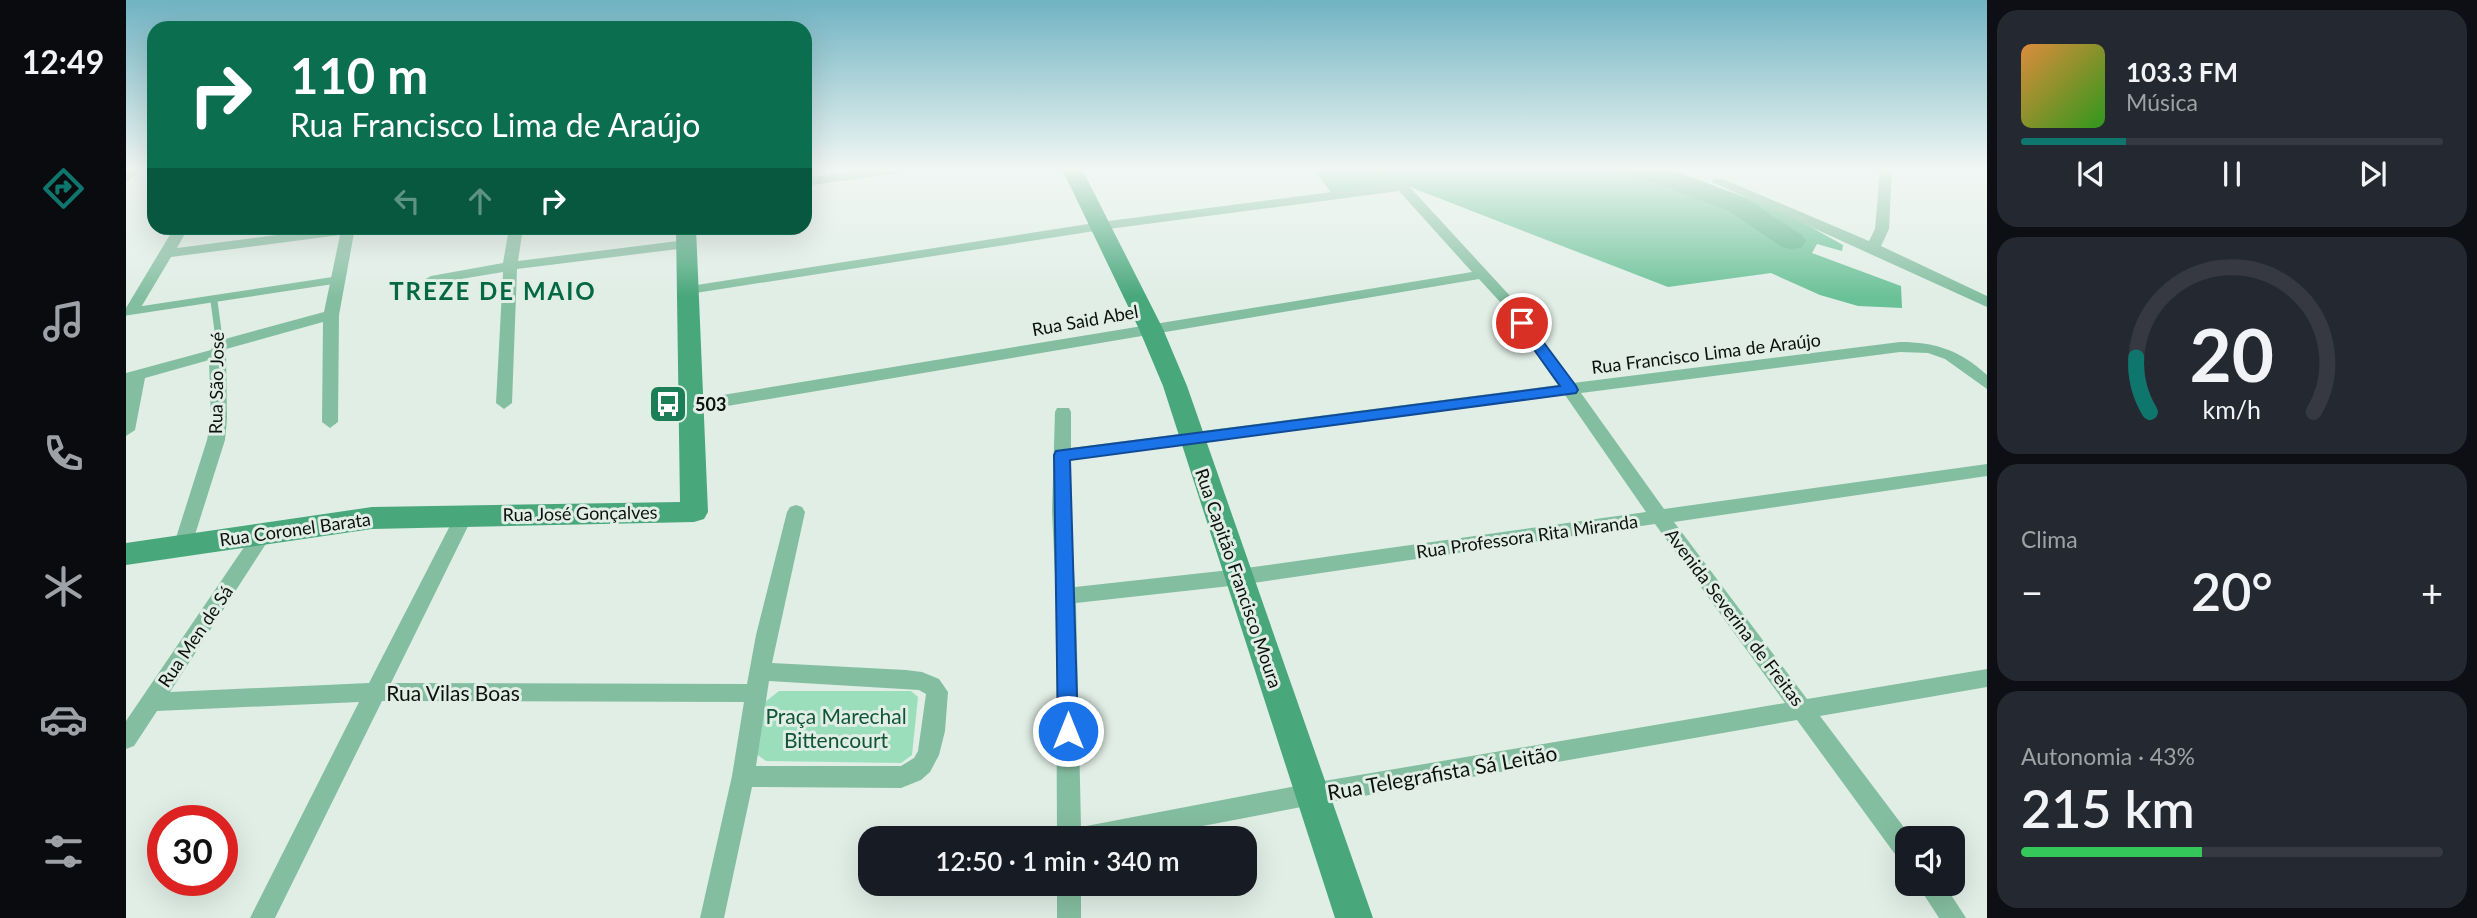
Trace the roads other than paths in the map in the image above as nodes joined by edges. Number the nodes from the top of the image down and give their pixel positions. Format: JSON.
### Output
{"nodes":[{"id":1,"x":1094,"y":212,"type":"edge"},
{"id":2,"x":1210,"y":212,"type":"edge"},
{"id":3,"x":1425,"y":212,"type":"edge"},
{"id":4,"x":1788,"y":212,"type":"edge"},
{"id":5,"x":1883,"y":212,"type":"edge"},
{"id":6,"x":1101,"y":226,"type":"junction"},
{"id":7,"x":177,"y":235,"type":"edge"},
{"id":8,"x":299,"y":235,"type":"edge"},
{"id":9,"x":349,"y":235,"type":"edge"},
{"id":10,"x":515,"y":235,"type":"edge"},
{"id":11,"x":686,"y":236,"type":"edge"},
{"id":12,"x":1873,"y":248,"type":"junction"},
{"id":13,"x":167,"y":253,"type":"junction"},
{"id":14,"x":510,"y":265,"type":"junction"},
{"id":15,"x":1484,"y":274,"type":"junction"},
{"id":16,"x":336,"y":280,"type":"junction"},
{"id":17,"x":431,"y":280,"type":"dead end"},
{"id":18,"x":689,"y":290,"type":"junction"},
{"id":19,"x":214,"y":301,"type":"junction"},
{"id":20,"x":1987,"y":302,"type":"edge"},
{"id":21,"x":128,"y":315,"type":"edge"},
{"id":22,"x":331,"y":315,"type":"junction"},
{"id":23,"x":1150,"y":328,"type":"junction"},
{"id":24,"x":219,"y":350,"type":"junction"},
{"id":25,"x":131,"y":377,"type":"edge"},
{"id":26,"x":1987,"y":384,"type":"edge"},
{"id":27,"x":1571,"y":390,"type":"junction"},
{"id":28,"x":504,"y":403,"type":"dead end"},
{"id":29,"x":692,"y":405,"type":"junction"},
{"id":30,"x":1063,"y":412,"type":"dead end"},
{"id":31,"x":330,"y":422,"type":"dead end"},
{"id":32,"x":126,"y":430,"type":"edge"},
{"id":33,"x":1192,"y":438,"type":"junction"},
{"id":34,"x":1062,"y":455,"type":"junction"},
{"id":35,"x":1987,"y":470,"type":"edge"},
{"id":36,"x":796,"y":512,"type":"dead end"},
{"id":37,"x":465,"y":514,"type":"junction"},
{"id":38,"x":1661,"y":517,"type":"junction"},
{"id":39,"x":264,"y":533,"type":"junction"},
{"id":40,"x":183,"y":544,"type":"junction"},
{"id":41,"x":126,"y":554,"type":"edge"},
{"id":42,"x":1239,"y":577,"type":"junction"},
{"id":43,"x":1066,"y":596,"type":"junction"},
{"id":44,"x":1987,"y":678,"type":"edge"},
{"id":45,"x":758,"y":682,"type":"junction"},
{"id":46,"x":374,"y":692,"type":"junction"},
{"id":47,"x":151,"y":702,"type":"junction"},
{"id":48,"x":1803,"y":708,"type":"junction"},
{"id":49,"x":126,"y":739,"type":"edge"},
{"id":50,"x":743,"y":776,"type":"junction"},
{"id":51,"x":1312,"y":794,"type":"junction"},
{"id":52,"x":1069,"y":826,"type":"edge"},
{"id":53,"x":1145,"y":826,"type":"edge"},
{"id":54,"x":1895,"y":835,"type":"edge"},
{"id":55,"x":1069,"y":896,"type":"edge"},
{"id":56,"x":1938,"y":896,"type":"edge"},
{"id":57,"x":262,"y":918,"type":"edge"},
{"id":58,"x":712,"y":918,"type":"edge"},
{"id":59,"x":1069,"y":918,"type":"edge"},
{"id":60,"x":1354,"y":918,"type":"edge"},
{"id":61,"x":1954,"y":918,"type":"edge"}],
"edges":[{"from":1,"to":6,"type":"main road","name":"Rua Capitão Francisco Moura"},
{"from":2,"to":6,"type":"street","name":"Avenida Severina de Freitas"},
{"from":3,"to":15,"type":"street","name":"Avenida Severina de Freitas"},
{"from":4,"to":12,"type":"street"},
{"from":5,"to":12,"type":"street"},
{"from":6,"to":18,"type":"street"},
{"from":6,"to":23,"type":"main road","name":"Rua Capitão Francisco Moura"},
{"from":7,"to":13,"type":"street"},
{"from":8,"to":13,"type":"street"},
{"from":9,"to":16,"type":"street"},
{"from":10,"to":14,"type":"street"},
{"from":11,"to":14,"type":"street"},
{"from":11,"to":18,"type":"main road"},
{"from":12,"to":20,"type":"street"},
{"from":13,"to":21,"type":"street"},
{"from":14,"to":17,"type":"street"},
{"from":14,"to":28,"type":"street"},
{"from":15,"to":23,"type":"street","name":"Rua Said Abel"},
{"from":15,"to":27,"type":"street","name":"Avenida Severina de Freitas"},
{"from":16,"to":19,"type":"lane"},
{"from":16,"to":22,"type":"street"},
{"from":18,"to":29,"type":"main road"},
{"from":19,"to":21,"type":"lane"},
{"from":19,"to":24,"type":"lane","name":"Rua São José"},
{"from":22,"to":24,"type":"street"},
{"from":22,"to":31,"type":"street"},
{"from":23,"to":29,"type":"street","name":"Rua Said Abel"},
{"from":23,"to":33,"type":"main road","name":"Rua Capitão Francisco Moura"},
{"from":24,"to":25,"type":"street"},
{"from":24,"to":40,"type":"street","name":"Rua São José"},
{"from":25,"to":32,"type":"street"},
{"from":26,"to":27,"type":"street","name":"Rua Francisco Lima de Araújo"},
{"from":27,"to":33,"type":"street","name":"Rua Francisco Lima de Araújo"},
{"from":27,"to":38,"type":"street","name":"Avenida Severina de Freitas"},
{"from":29,"to":37,"type":"main road","name":"Rua José Gonçalves"},
{"from":30,"to":34,"type":"street"},
{"from":33,"to":34,"type":"street","name":"Rua Francisco Lima de Araújo"},
{"from":33,"to":42,"type":"main road","name":"Rua Capitão Francisco Moura"},
{"from":34,"to":43,"type":"street"},
{"from":35,"to":38,"type":"street","name":"Rua Professora Rita Miranda"},
{"from":36,"to":45,"type":"street"},
{"from":37,"to":39,"type":"main road","name":"Rua Coronel Barata"},
{"from":37,"to":46,"type":"street"},
{"from":38,"to":42,"type":"street","name":"Rua Professora Rita Miranda"},
{"from":38,"to":48,"type":"street","name":"Avenida Severina de Freitas"},
{"from":39,"to":40,"type":"main road","name":"Rua Coronel Barata"},
{"from":39,"to":47,"type":"street","name":"Rua Men de Sá"},
{"from":40,"to":41,"type":"main road","name":"Rua Coronel Barata"},
{"from":42,"to":43,"type":"street","name":"Rua Professora Rita Miranda"},
{"from":42,"to":51,"type":"main road","name":"Rua Capitão Francisco Moura"},
{"from":43,"to":52,"type":"street"},
{"from":44,"to":48,"type":"street","name":"Rua Telegrafista Sá Leitão"},
{"from":45,"to":46,"type":"street","name":"Rua Vilas Boas"},
{"from":45,"to":50,"type":"street"},
{"from":45,"to":50,"type":"street"},
{"from":46,"to":47,"type":"street","name":"Rua Vilas Boas"},
{"from":46,"to":57,"type":"street"},
{"from":47,"to":49,"type":"street","name":"Rua Men de Sá"},
{"from":48,"to":51,"type":"street","name":"Rua Telegrafista Sá Leitão"},
{"from":48,"to":54,"type":"street","name":"Avenida Severina de Freitas"},
{"from":50,"to":58,"type":"street"},
{"from":51,"to":53,"type":"street","name":"Rua Telegrafista Sá Leitão"},
{"from":51,"to":60,"type":"main road","name":"Rua Capitão Francisco Moura"},
{"from":55,"to":59,"type":"street"},
{"from":56,"to":61,"type":"street"}]}
